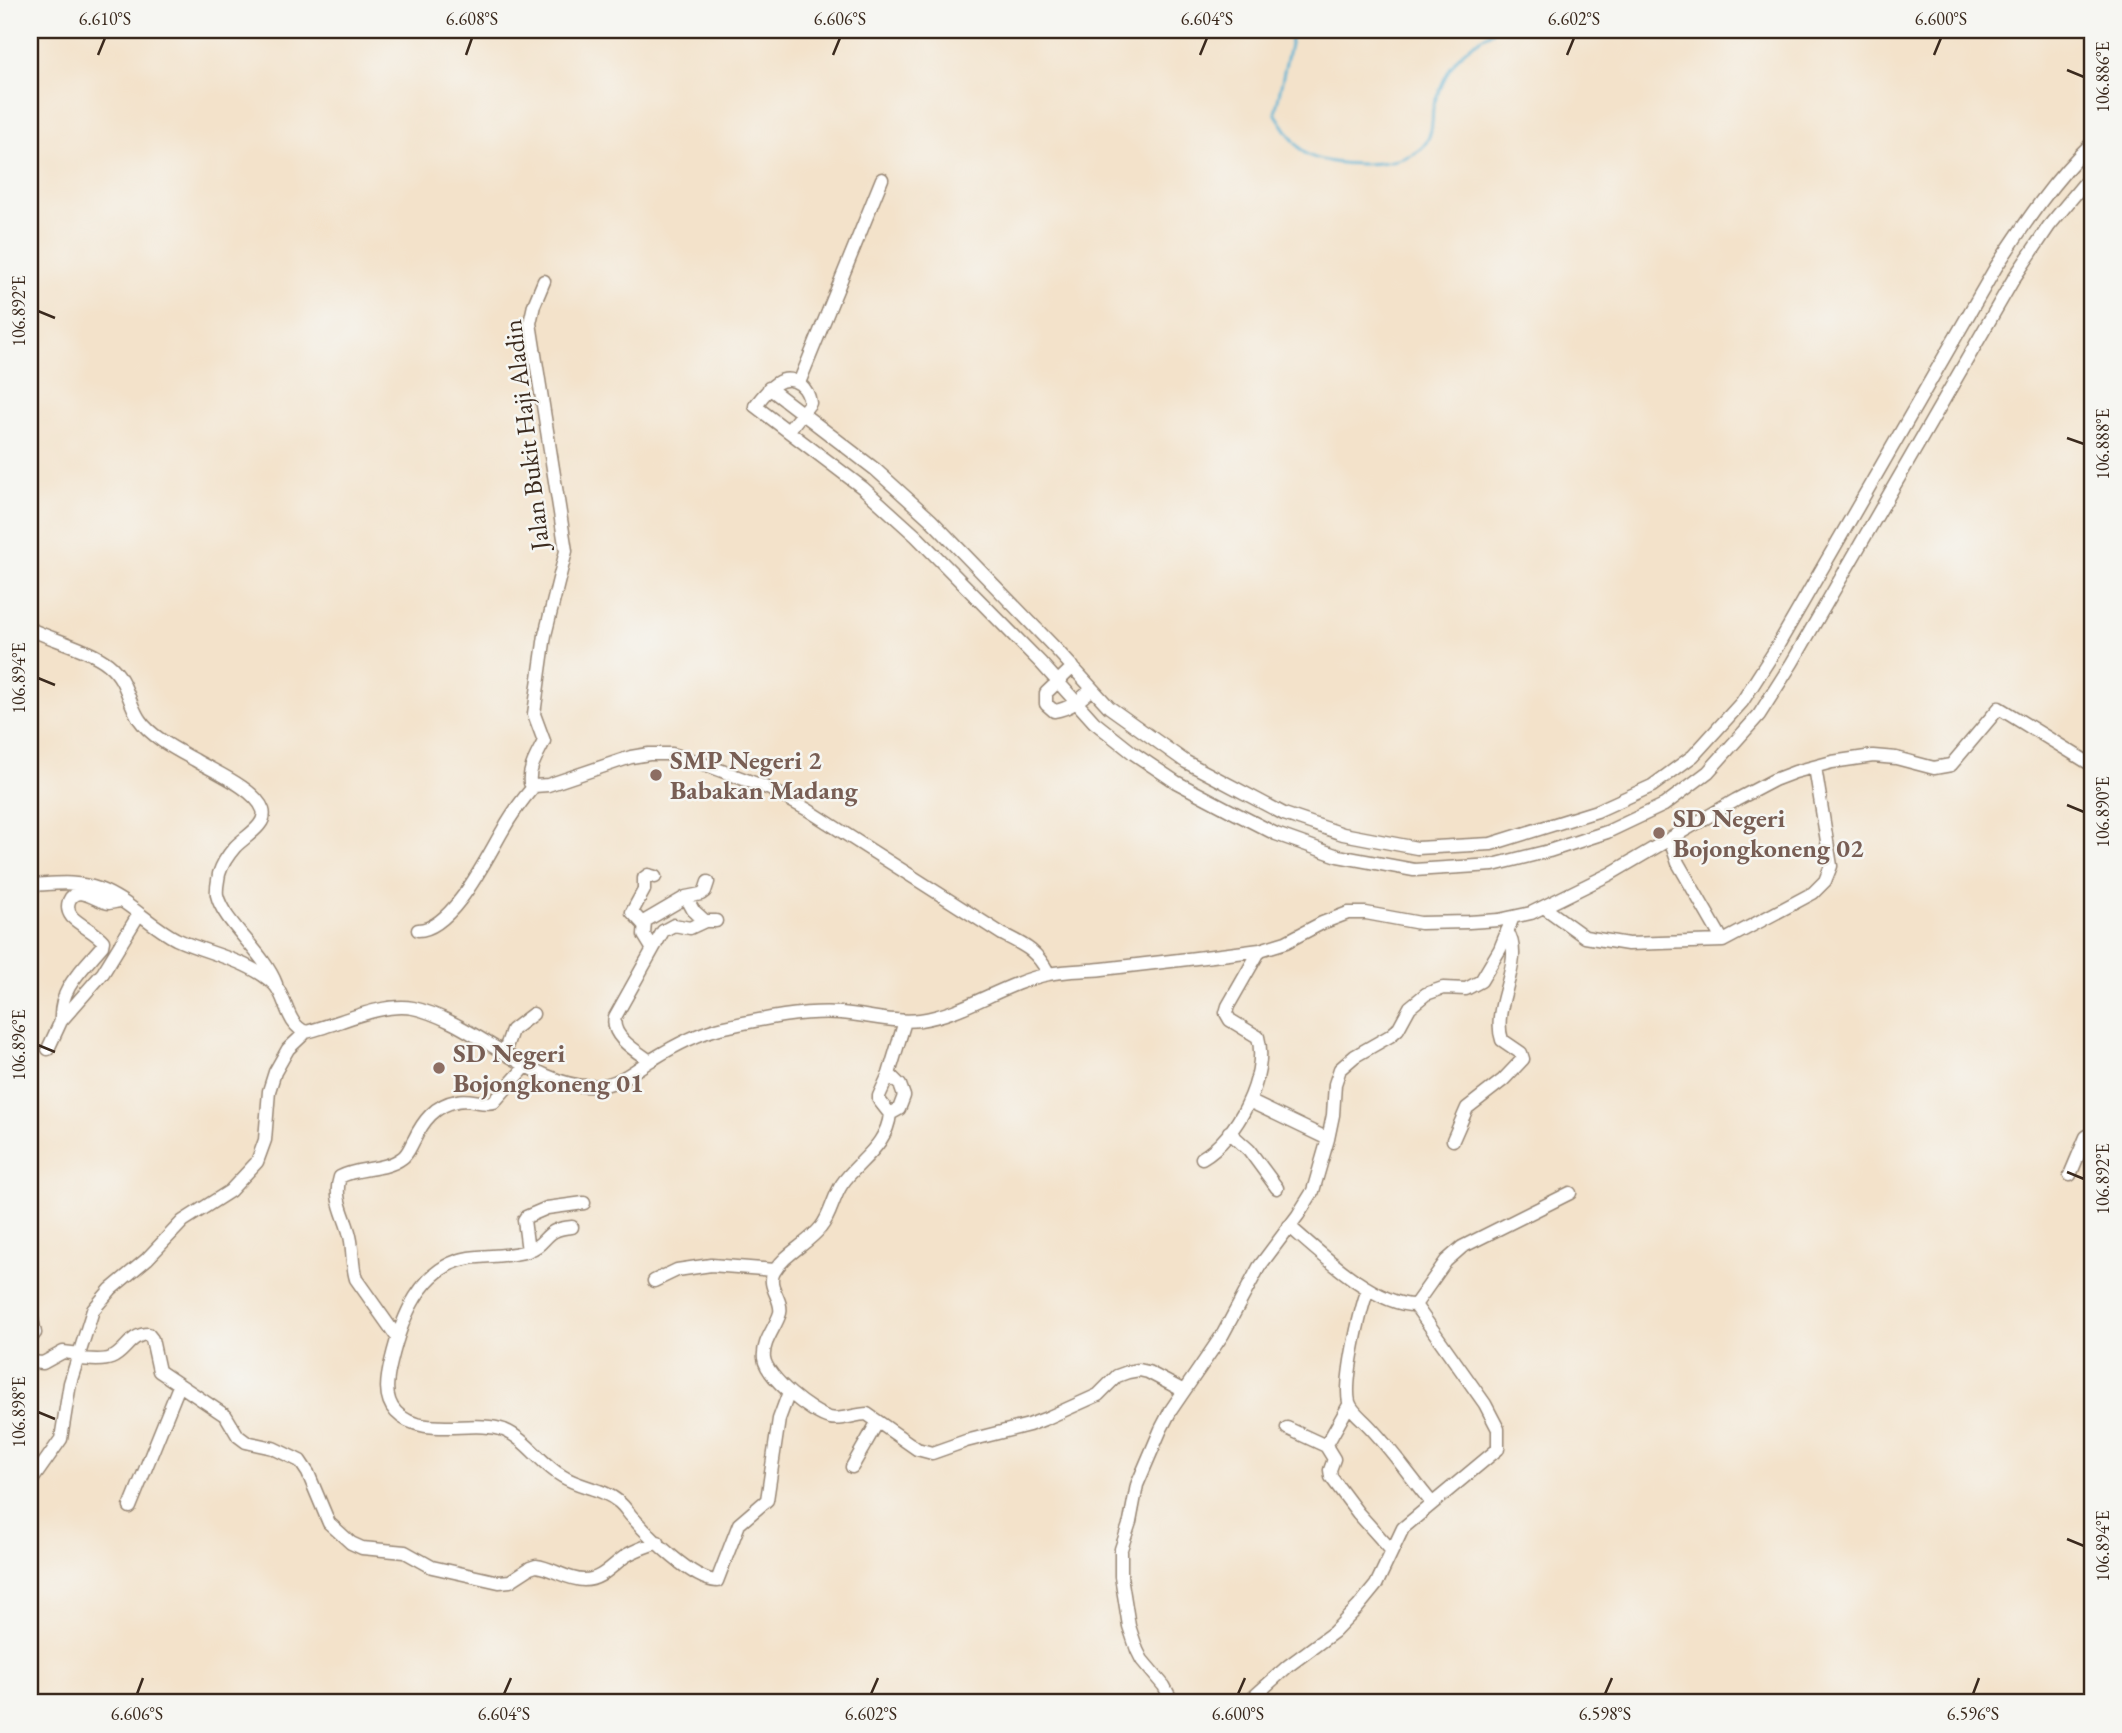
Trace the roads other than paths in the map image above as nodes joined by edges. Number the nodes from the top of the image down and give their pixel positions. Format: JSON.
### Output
{"nodes":[{"id":1,"x":2092,"y":143,"type":"edge"},
{"id":2,"x":2092,"y":174,"type":"edge"},
{"id":3,"x":882,"y":179,"type":"dead end"},
{"id":4,"x":544,"y":281,"type":"dead end"},
{"id":5,"x":1972,"y":308,"type":"junction"},
{"id":6,"x":1992,"y":318,"type":"junction"},
{"id":7,"x":1954,"y":340,"type":"junction"},
{"id":8,"x":1974,"y":349,"type":"junction"},
{"id":9,"x":799,"y":383,"type":"junction"},
{"id":10,"x":769,"y":388,"type":"junction"},
{"id":11,"x":804,"y":414,"type":"junction"},
{"id":12,"x":789,"y":430,"type":"junction"},
{"id":13,"x":30,"y":629,"type":"edge"},
{"id":14,"x":1073,"y":667,"type":"junction"},
{"id":15,"x":1057,"y":680,"type":"junction"},
{"id":16,"x":1092,"y":689,"type":"junction"},
{"id":17,"x":1077,"y":702,"type":"junction"},
{"id":18,"x":2092,"y":765,"type":"edge"},
{"id":19,"x":1815,"y":767,"type":"junction"},
{"id":20,"x":534,"y":786,"type":"junction"},
{"id":21,"x":1670,"y":840,"type":"junction"},
{"id":22,"x":655,"y":877,"type":"dead end"},
{"id":23,"x":708,"y":882,"type":"dead end"},
{"id":24,"x":30,"y":885,"type":"edge"},
{"id":25,"x":686,"y":898,"type":"junction"},
{"id":26,"x":121,"y":901,"type":"junction"},
{"id":27,"x":1545,"y":908,"type":"junction"},
{"id":28,"x":139,"y":914,"type":"junction"},
{"id":29,"x":1513,"y":918,"type":"junction"},
{"id":30,"x":643,"y":924,"type":"junction"},
{"id":31,"x":418,"y":930,"type":"dead end"},
{"id":32,"x":1507,"y":931,"type":"junction"},
{"id":33,"x":1723,"y":941,"type":"junction"},
{"id":34,"x":652,"y":948,"type":"junction"},
{"id":35,"x":1260,"y":950,"type":"junction"},
{"id":36,"x":1049,"y":974,"type":"junction"},
{"id":37,"x":276,"y":986,"type":"junction"},
{"id":38,"x":533,"y":1014,"type":"dead end"},
{"id":39,"x":61,"y":1021,"type":"junction"},
{"id":40,"x":905,"y":1021,"type":"junction"},
{"id":41,"x":306,"y":1032,"type":"junction"},
{"id":42,"x":48,"y":1049,"type":"dead end"},
{"id":43,"x":504,"y":1053,"type":"junction"},
{"id":44,"x":650,"y":1060,"type":"junction"},
{"id":45,"x":527,"y":1065,"type":"junction"},
{"id":46,"x":890,"y":1074,"type":"junction"},
{"id":47,"x":1249,"y":1101,"type":"junction"},
{"id":48,"x":890,"y":1114,"type":"junction"},
{"id":49,"x":1229,"y":1132,"type":"junction"},
{"id":50,"x":2092,"y":1133,"type":"edge"},
{"id":51,"x":1328,"y":1139,"type":"junction"},
{"id":52,"x":1453,"y":1140,"type":"dead end"},
{"id":53,"x":1202,"y":1158,"type":"dead end"},
{"id":54,"x":2070,"y":1175,"type":"dead end"},
{"id":55,"x":1277,"y":1188,"type":"dead end"},
{"id":56,"x":1570,"y":1193,"type":"dead end"},
{"id":57,"x":584,"y":1203,"type":"dead end"},
{"id":58,"x":1289,"y":1226,"type":"junction"},
{"id":59,"x":572,"y":1227,"type":"dead end"},
{"id":60,"x":527,"y":1251,"type":"junction"},
{"id":61,"x":775,"y":1270,"type":"junction"},
{"id":62,"x":654,"y":1281,"type":"dead end"},
{"id":63,"x":1368,"y":1289,"type":"junction"},
{"id":64,"x":1415,"y":1305,"type":"junction"},
{"id":65,"x":30,"y":1310,"type":"edge"},
{"id":66,"x":397,"y":1337,"type":"junction"},
{"id":67,"x":30,"y":1339,"type":"edge"},
{"id":68,"x":78,"y":1356,"type":"junction"},
{"id":69,"x":30,"y":1362,"type":"edge"},
{"id":70,"x":179,"y":1386,"type":"junction"},
{"id":71,"x":1184,"y":1391,"type":"junction"},
{"id":72,"x":789,"y":1392,"type":"junction"},
{"id":73,"x":1349,"y":1405,"type":"junction"},
{"id":74,"x":877,"y":1423,"type":"junction"},
{"id":75,"x":1287,"y":1428,"type":"dead end"},
{"id":76,"x":1326,"y":1446,"type":"junction"},
{"id":77,"x":852,"y":1467,"type":"dead end"},
{"id":78,"x":30,"y":1483,"type":"edge"},
{"id":79,"x":1432,"y":1503,"type":"junction"},
{"id":80,"x":130,"y":1507,"type":"dead end"},
{"id":81,"x":658,"y":1542,"type":"junction"},
{"id":82,"x":1392,"y":1551,"type":"junction"},
{"id":83,"x":1173,"y":1703,"type":"edge"},
{"id":84,"x":1247,"y":1703,"type":"edge"}],
"edges":[{"from":1,"to":5,"type":"street"},
{"from":2,"to":6,"type":"street"},
{"from":3,"to":9,"type":"street"},
{"from":4,"to":20,"type":"street","name":"Jalan Bukit Haji Aladin"},
{"from":5,"to":6,"type":"street"},
{"from":5,"to":7,"type":"street"},
{"from":6,"to":8,"type":"street"},
{"from":7,"to":8,"type":"street"},
{"from":7,"to":16,"type":"street"},
{"from":8,"to":17,"type":"street"},
{"from":9,"to":10,"type":"street"},
{"from":9,"to":11,"type":"street"},
{"from":10,"to":11,"type":"street"},
{"from":10,"to":12,"type":"street"},
{"from":11,"to":12,"type":"street"},
{"from":11,"to":14,"type":"street"},
{"from":12,"to":15,"type":"street"},
{"from":13,"to":37,"type":"street"},
{"from":14,"to":15,"type":"street"},
{"from":14,"to":16,"type":"street"},
{"from":15,"to":17,"type":"street"},
{"from":15,"to":17,"type":"street"},
{"from":16,"to":17,"type":"street"},
{"from":18,"to":19,"type":"street"},
{"from":19,"to":21,"type":"street"},
{"from":19,"to":33,"type":"street"},
{"from":20,"to":31,"type":"street"},
{"from":20,"to":36,"type":"street"},
{"from":21,"to":27,"type":"street"},
{"from":21,"to":33,"type":"street"},
{"from":22,"to":30,"type":"street"},
{"from":23,"to":25,"type":"street"},
{"from":24,"to":26,"type":"street"},
{"from":25,"to":30,"type":"street"},
{"from":25,"to":34,"type":"street"},
{"from":26,"to":28,"type":"street"},
{"from":26,"to":39,"type":"street"},
{"from":27,"to":29,"type":"street"},
{"from":27,"to":33,"type":"street"},
{"from":28,"to":37,"type":"street"},
{"from":28,"to":39,"type":"street"},
{"from":29,"to":32,"type":"street"},
{"from":29,"to":35,"type":"street"},
{"from":30,"to":34,"type":"street"},
{"from":32,"to":51,"type":"street"},
{"from":32,"to":52,"type":"street"},
{"from":34,"to":44,"type":"street"},
{"from":35,"to":36,"type":"street"},
{"from":35,"to":47,"type":"street"},
{"from":36,"to":40,"type":"street"},
{"from":37,"to":41,"type":"street"},
{"from":38,"to":43,"type":"street"},
{"from":39,"to":42,"type":"street"},
{"from":40,"to":44,"type":"street"},
{"from":40,"to":46,"type":"street"},
{"from":41,"to":43,"type":"street"},
{"from":41,"to":68,"type":"street"},
{"from":43,"to":45,"type":"street"},
{"from":44,"to":45,"type":"street"},
{"from":45,"to":66,"type":"street"},
{"from":46,"to":48,"type":"street"},
{"from":46,"to":48,"type":"street"},
{"from":47,"to":49,"type":"street"},
{"from":47,"to":51,"type":"street"},
{"from":48,"to":61,"type":"street"},
{"from":49,"to":53,"type":"street"},
{"from":49,"to":55,"type":"street"},
{"from":50,"to":54,"type":"street"},
{"from":51,"to":58,"type":"street"},
{"from":56,"to":64,"type":"street"},
{"from":57,"to":60,"type":"street"},
{"from":58,"to":63,"type":"street"},
{"from":58,"to":71,"type":"street"},
{"from":59,"to":60,"type":"street"},
{"from":60,"to":66,"type":"street"},
{"from":61,"to":62,"type":"street"},
{"from":61,"to":72,"type":"street"},
{"from":63,"to":64,"type":"street"},
{"from":63,"to":73,"type":"street"},
{"from":64,"to":79,"type":"street"},
{"from":65,"to":67,"type":"street"},
{"from":66,"to":81,"type":"street"},
{"from":68,"to":69,"type":"street"},
{"from":68,"to":70,"type":"street"},
{"from":68,"to":78,"type":"street"},
{"from":70,"to":80,"type":"street"},
{"from":70,"to":81,"type":"street"},
{"from":71,"to":74,"type":"street"},
{"from":71,"to":83,"type":"street"},
{"from":72,"to":74,"type":"street"},
{"from":72,"to":81,"type":"street"},
{"from":73,"to":76,"type":"street"},
{"from":73,"to":79,"type":"street"},
{"from":74,"to":77,"type":"street"},
{"from":75,"to":76,"type":"street"},
{"from":76,"to":82,"type":"street"},
{"from":79,"to":82,"type":"street"},
{"from":82,"to":84,"type":"street"}]}
